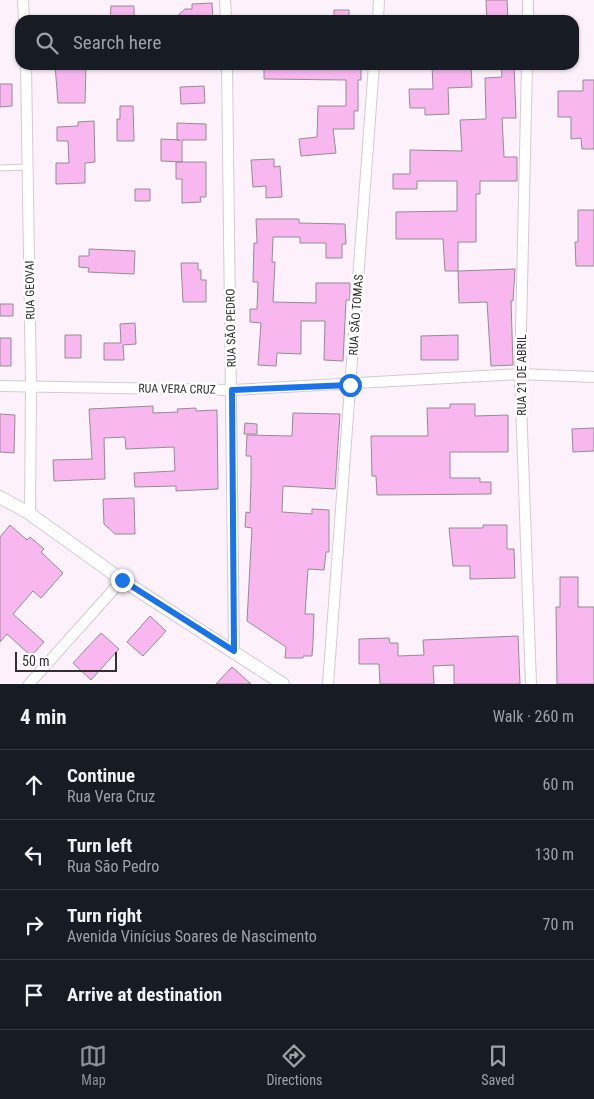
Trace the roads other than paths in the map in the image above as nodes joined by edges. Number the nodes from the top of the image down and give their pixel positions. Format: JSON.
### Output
{"nodes":[{"id":1,"x":22,"y":0,"type":"edge"},
{"id":2,"x":226,"y":0,"type":"edge"},
{"id":3,"x":379,"y":0,"type":"edge"},
{"id":4,"x":528,"y":0,"type":"edge"},
{"id":5,"x":24,"y":15,"type":"edge"},
{"id":6,"x":226,"y":15,"type":"edge"},
{"id":7,"x":378,"y":15,"type":"edge"},
{"id":8,"x":528,"y":15,"type":"edge"},
{"id":9,"x":26,"y":70,"type":"edge"},
{"id":10,"x":226,"y":70,"type":"edge"},
{"id":11,"x":374,"y":70,"type":"edge"},
{"id":12,"x":527,"y":70,"type":"edge"},
{"id":13,"x":28,"y":167,"type":"junction"},
{"id":14,"x":0,"y":168,"type":"edge"},
{"id":15,"x":520,"y":374,"type":"junction"},
{"id":16,"x":594,"y":377,"type":"edge"},
{"id":17,"x":350,"y":385,"type":"junction"},
{"id":18,"x":0,"y":386,"type":"edge"},
{"id":19,"x":31,"y":387,"type":"junction"},
{"id":20,"x":232,"y":390,"type":"junction"},
{"id":21,"x":0,"y":497,"type":"edge"},
{"id":22,"x":30,"y":514,"type":"junction"},
{"id":23,"x":122,"y":580,"type":"junction"},
{"id":24,"x":234,"y":651,"type":"junction"},
{"id":25,"x":29,"y":684,"type":"edge"},
{"id":26,"x":282,"y":684,"type":"edge"},
{"id":27,"x":328,"y":684,"type":"edge"},
{"id":28,"x":531,"y":684,"type":"edge"}],
"edges":[{"from":1,"to":5,"type":"street"},
{"from":2,"to":6,"type":"street"},
{"from":3,"to":7,"type":"street"},
{"from":4,"to":8,"type":"street"},
{"from":9,"to":13,"type":"street","name":"RUA GEOVAI"},
{"from":10,"to":20,"type":"street","name":"RUA SÃO PEDRO"},
{"from":11,"to":17,"type":"street","name":"RUA SÃO TOMAS"},
{"from":12,"to":15,"type":"street","name":"RUA 21 DE ABRIL"},
{"from":13,"to":14,"type":"lane"},
{"from":13,"to":19,"type":"street","name":"RUA GEOVAI"},
{"from":15,"to":16,"type":"street","name":"RUA VERA CRUZ"},
{"from":15,"to":17,"type":"street","name":"RUA VERA CRUZ"},
{"from":15,"to":28,"type":"street","name":"RUA 21 DE ABRIL"},
{"from":17,"to":20,"type":"street","name":"RUA VERA CRUZ"},
{"from":17,"to":27,"type":"street","name":"RUA SÃO TOMAS"},
{"from":18,"to":19,"type":"street","name":"RUA VERA CRUZ"},
{"from":19,"to":20,"type":"street","name":"RUA VERA CRUZ"},
{"from":19,"to":22,"type":"street","name":"RUA GEOVAI"},
{"from":20,"to":24,"type":"street","name":"RUA SÃO PEDRO"},
{"from":21,"to":22,"type":"street"},
{"from":22,"to":23,"type":"street"},
{"from":23,"to":24,"type":"street"},
{"from":23,"to":25,"type":"street"},
{"from":24,"to":26,"type":"street"}]}
